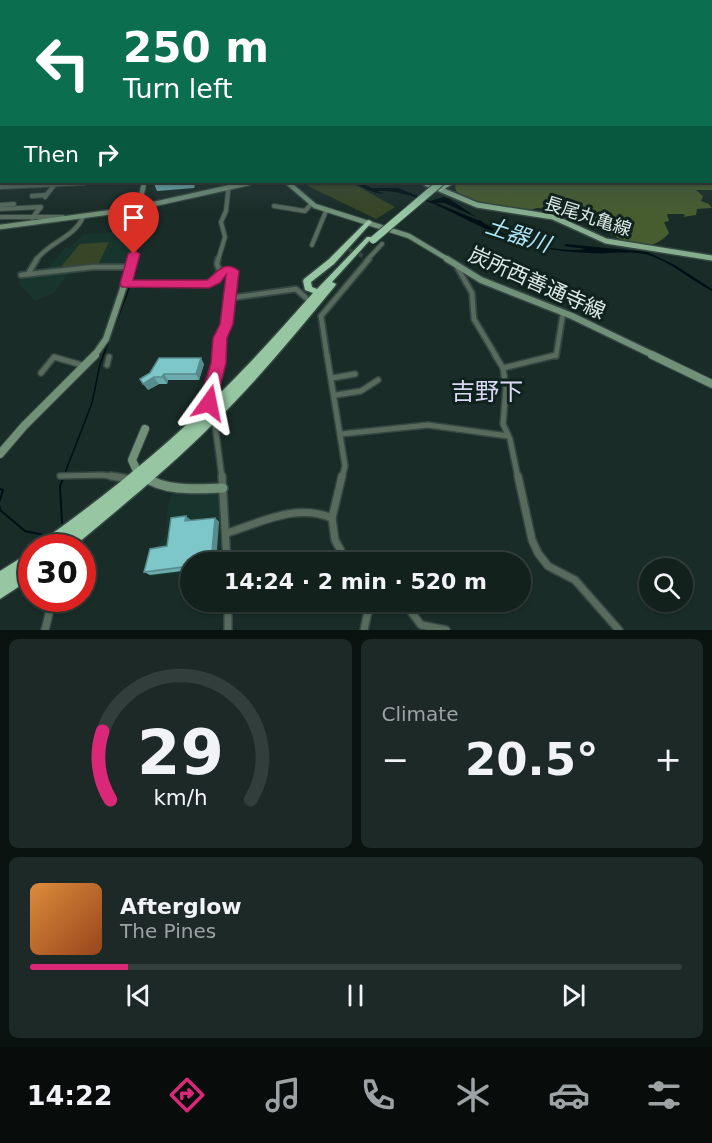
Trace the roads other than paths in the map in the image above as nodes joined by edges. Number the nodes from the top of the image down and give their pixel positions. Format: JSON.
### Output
{"nodes":[{"id":1,"x":41,"y":183,"type":"edge"},
{"id":2,"x":80,"y":183,"type":"edge"},
{"id":3,"x":144,"y":183,"type":"edge"},
{"id":4,"x":229,"y":183,"type":"edge"},
{"id":5,"x":248,"y":183,"type":"edge"},
{"id":6,"x":288,"y":183,"type":"edge"},
{"id":7,"x":55,"y":184,"type":"junction"},
{"id":8,"x":439,"y":184,"type":"edge"},
{"id":9,"x":0,"y":187,"type":"edge"},
{"id":10,"x":6,"y":187,"type":"junction"},
{"id":11,"x":229,"y":188,"type":"junction"},
{"id":12,"x":1,"y":193,"type":"edge"},
{"id":13,"x":32,"y":196,"type":"dead end"},
{"id":14,"x":14,"y":204,"type":"dead end"},
{"id":15,"x":312,"y":204,"type":"junction"},
{"id":16,"x":274,"y":206,"type":"dead end"},
{"id":17,"x":0,"y":207,"type":"edge"},
{"id":18,"x":138,"y":208,"type":"junction"},
{"id":19,"x":326,"y":211,"type":"junction"},
{"id":20,"x":0,"y":217,"type":"edge"},
{"id":21,"x":83,"y":217,"type":"junction"},
{"id":22,"x":32,"y":218,"type":"junction"},
{"id":23,"x":71,"y":219,"type":"junction"},
{"id":24,"x":369,"y":222,"type":"junction"},
{"id":25,"x":0,"y":227,"type":"edge"},
{"id":26,"x":312,"y":244,"type":"dead end"},
{"id":27,"x":382,"y":244,"type":"dead end"},
{"id":28,"x":712,"y":258,"type":"edge"},
{"id":29,"x":132,"y":267,"type":"junction"},
{"id":30,"x":458,"y":267,"type":"junction"},
{"id":31,"x":220,"y":272,"type":"junction"},
{"id":32,"x":28,"y":274,"type":"dead end"},
{"id":33,"x":21,"y":275,"type":"dead end"},
{"id":34,"x":129,"y":284,"type":"junction"},
{"id":35,"x":230,"y":298,"type":"junction"},
{"id":36,"x":306,"y":298,"type":"dead end"},
{"id":37,"x":323,"y":300,"type":"junction"},
{"id":38,"x":563,"y":313,"type":"junction"},
{"id":39,"x":109,"y":357,"type":"dead end"},
{"id":40,"x":107,"y":365,"type":"dead end"},
{"id":41,"x":85,"y":366,"type":"junction"},
{"id":42,"x":503,"y":368,"type":"junction"},
{"id":43,"x":41,"y":373,"type":"dead end"},
{"id":44,"x":355,"y":374,"type":"dead end"},
{"id":45,"x":333,"y":378,"type":"junction"},
{"id":46,"x":378,"y":380,"type":"dead end"},
{"id":47,"x":712,"y":384,"type":"edge"},
{"id":48,"x":336,"y":395,"type":"junction"},
{"id":49,"x":213,"y":406,"type":"junction"},
{"id":50,"x":210,"y":420,"type":"junction"},
{"id":51,"x":145,"y":429,"type":"dead end"},
{"id":52,"x":341,"y":434,"type":"junction"},
{"id":53,"x":508,"y":436,"type":"junction"},
{"id":54,"x":0,"y":454,"type":"edge"},
{"id":55,"x":63,"y":476,"type":"dead end"},
{"id":56,"x":139,"y":477,"type":"junction"},
{"id":57,"x":223,"y":488,"type":"junction"},
{"id":58,"x":332,"y":518,"type":"junction"},
{"id":59,"x":227,"y":533,"type":"junction"},
{"id":60,"x":64,"y":534,"type":"edge"},
{"id":61,"x":76,"y":534,"type":"edge"},
{"id":62,"x":227,"y":552,"type":"edge"},
{"id":63,"x":341,"y":552,"type":"edge"},
{"id":64,"x":18,"y":567,"type":"edge"},
{"id":65,"x":0,"y":579,"type":"edge"},
{"id":66,"x":18,"y":580,"type":"edge"},
{"id":67,"x":0,"y":592,"type":"edge"},
{"id":68,"x":50,"y":612,"type":"edge"},
{"id":69,"x":228,"y":612,"type":"edge"},
{"id":70,"x":368,"y":612,"type":"edge"},
{"id":71,"x":411,"y":612,"type":"edge"},
{"id":72,"x":45,"y":630,"type":"edge"},
{"id":73,"x":228,"y":630,"type":"edge"},
{"id":74,"x":364,"y":630,"type":"edge"},
{"id":75,"x":446,"y":630,"type":"edge"},
{"id":76,"x":619,"y":630,"type":"edge"}],
"edges":[{"from":1,"to":7,"type":"street"},
{"from":1,"to":10,"type":"street"},
{"from":2,"to":7,"type":"street"},
{"from":3,"to":18,"type":"main road"},
{"from":4,"to":11,"type":"street"},
{"from":5,"to":11,"type":"main road"},
{"from":6,"to":15,"type":"main road","name":"炭所西善通寺線"},
{"from":7,"to":13,"type":"street"},
{"from":8,"to":28,"type":"main road","name":"長尾丸亀線"},
{"from":8,"to":37,"type":"highway","bridge":true},
{"from":9,"to":10,"type":"street"},
{"from":10,"to":12,"type":"street"},
{"from":11,"to":18,"type":"main road"},
{"from":11,"to":31,"type":"street"},
{"from":14,"to":17,"type":"street"},
{"from":15,"to":16,"type":"street"},
{"from":15,"to":19,"type":"main road","name":"炭所西善通寺線"},
{"from":17,"to":22,"type":"street"},
{"from":18,"to":21,"type":"main road"},
{"from":18,"to":29,"type":"main road"},
{"from":19,"to":24,"type":"main road","name":"炭所西善通寺線"},
{"from":19,"to":26,"type":"street"},
{"from":20,"to":22,"type":"street"},
{"from":21,"to":23,"type":"main road"},
{"from":21,"to":32,"type":"street"},
{"from":22,"to":23,"type":"street"},
{"from":23,"to":25,"type":"main road"},
{"from":24,"to":30,"type":"main road","name":"炭所西善通寺線"},
{"from":24,"to":37,"type":"highway"},
{"from":27,"to":37,"type":"street"},
{"from":29,"to":33,"type":"street"},
{"from":29,"to":34,"type":"main road"},
{"from":30,"to":38,"type":"main road","name":"炭所西善通寺線"},
{"from":30,"to":42,"type":"street"},
{"from":31,"to":34,"type":"street"},
{"from":31,"to":35,"type":"street"},
{"from":34,"to":41,"type":"main road"},
{"from":35,"to":36,"type":"street"},
{"from":35,"to":49,"type":"street"},
{"from":37,"to":45,"type":"street"},
{"from":37,"to":49,"type":"highway"},
{"from":37,"to":50,"type":"highway"},
{"from":38,"to":42,"type":"street"},
{"from":38,"to":47,"type":"main road","name":"炭所西善通寺線"},
{"from":39,"to":40,"type":"street"},
{"from":41,"to":43,"type":"street"},
{"from":41,"to":54,"type":"main road"},
{"from":42,"to":53,"type":"street"},
{"from":44,"to":45,"type":"street"},
{"from":45,"to":48,"type":"street"},
{"from":46,"to":48,"type":"street"},
{"from":48,"to":52,"type":"street"},
{"from":49,"to":56,"type":"highway"},
{"from":50,"to":56,"type":"highway"},
{"from":50,"to":57,"type":"street"},
{"from":51,"to":56,"type":"main road"},
{"from":52,"to":53,"type":"street"},
{"from":52,"to":58,"type":"street"},
{"from":53,"to":76,"type":"street"},
{"from":55,"to":56,"type":"street"},
{"from":56,"to":57,"type":"main road"},
{"from":56,"to":60,"type":"highway"},
{"from":56,"to":61,"type":"highway"},
{"from":57,"to":59,"type":"street"},
{"from":58,"to":59,"type":"street"},
{"from":58,"to":63,"type":"street"},
{"from":59,"to":62,"type":"street"},
{"from":64,"to":65,"type":"highway"},
{"from":66,"to":67,"type":"highway"},
{"from":68,"to":72,"type":"street"},
{"from":69,"to":73,"type":"street"},
{"from":70,"to":74,"type":"street"},
{"from":71,"to":75,"type":"street"}]}
